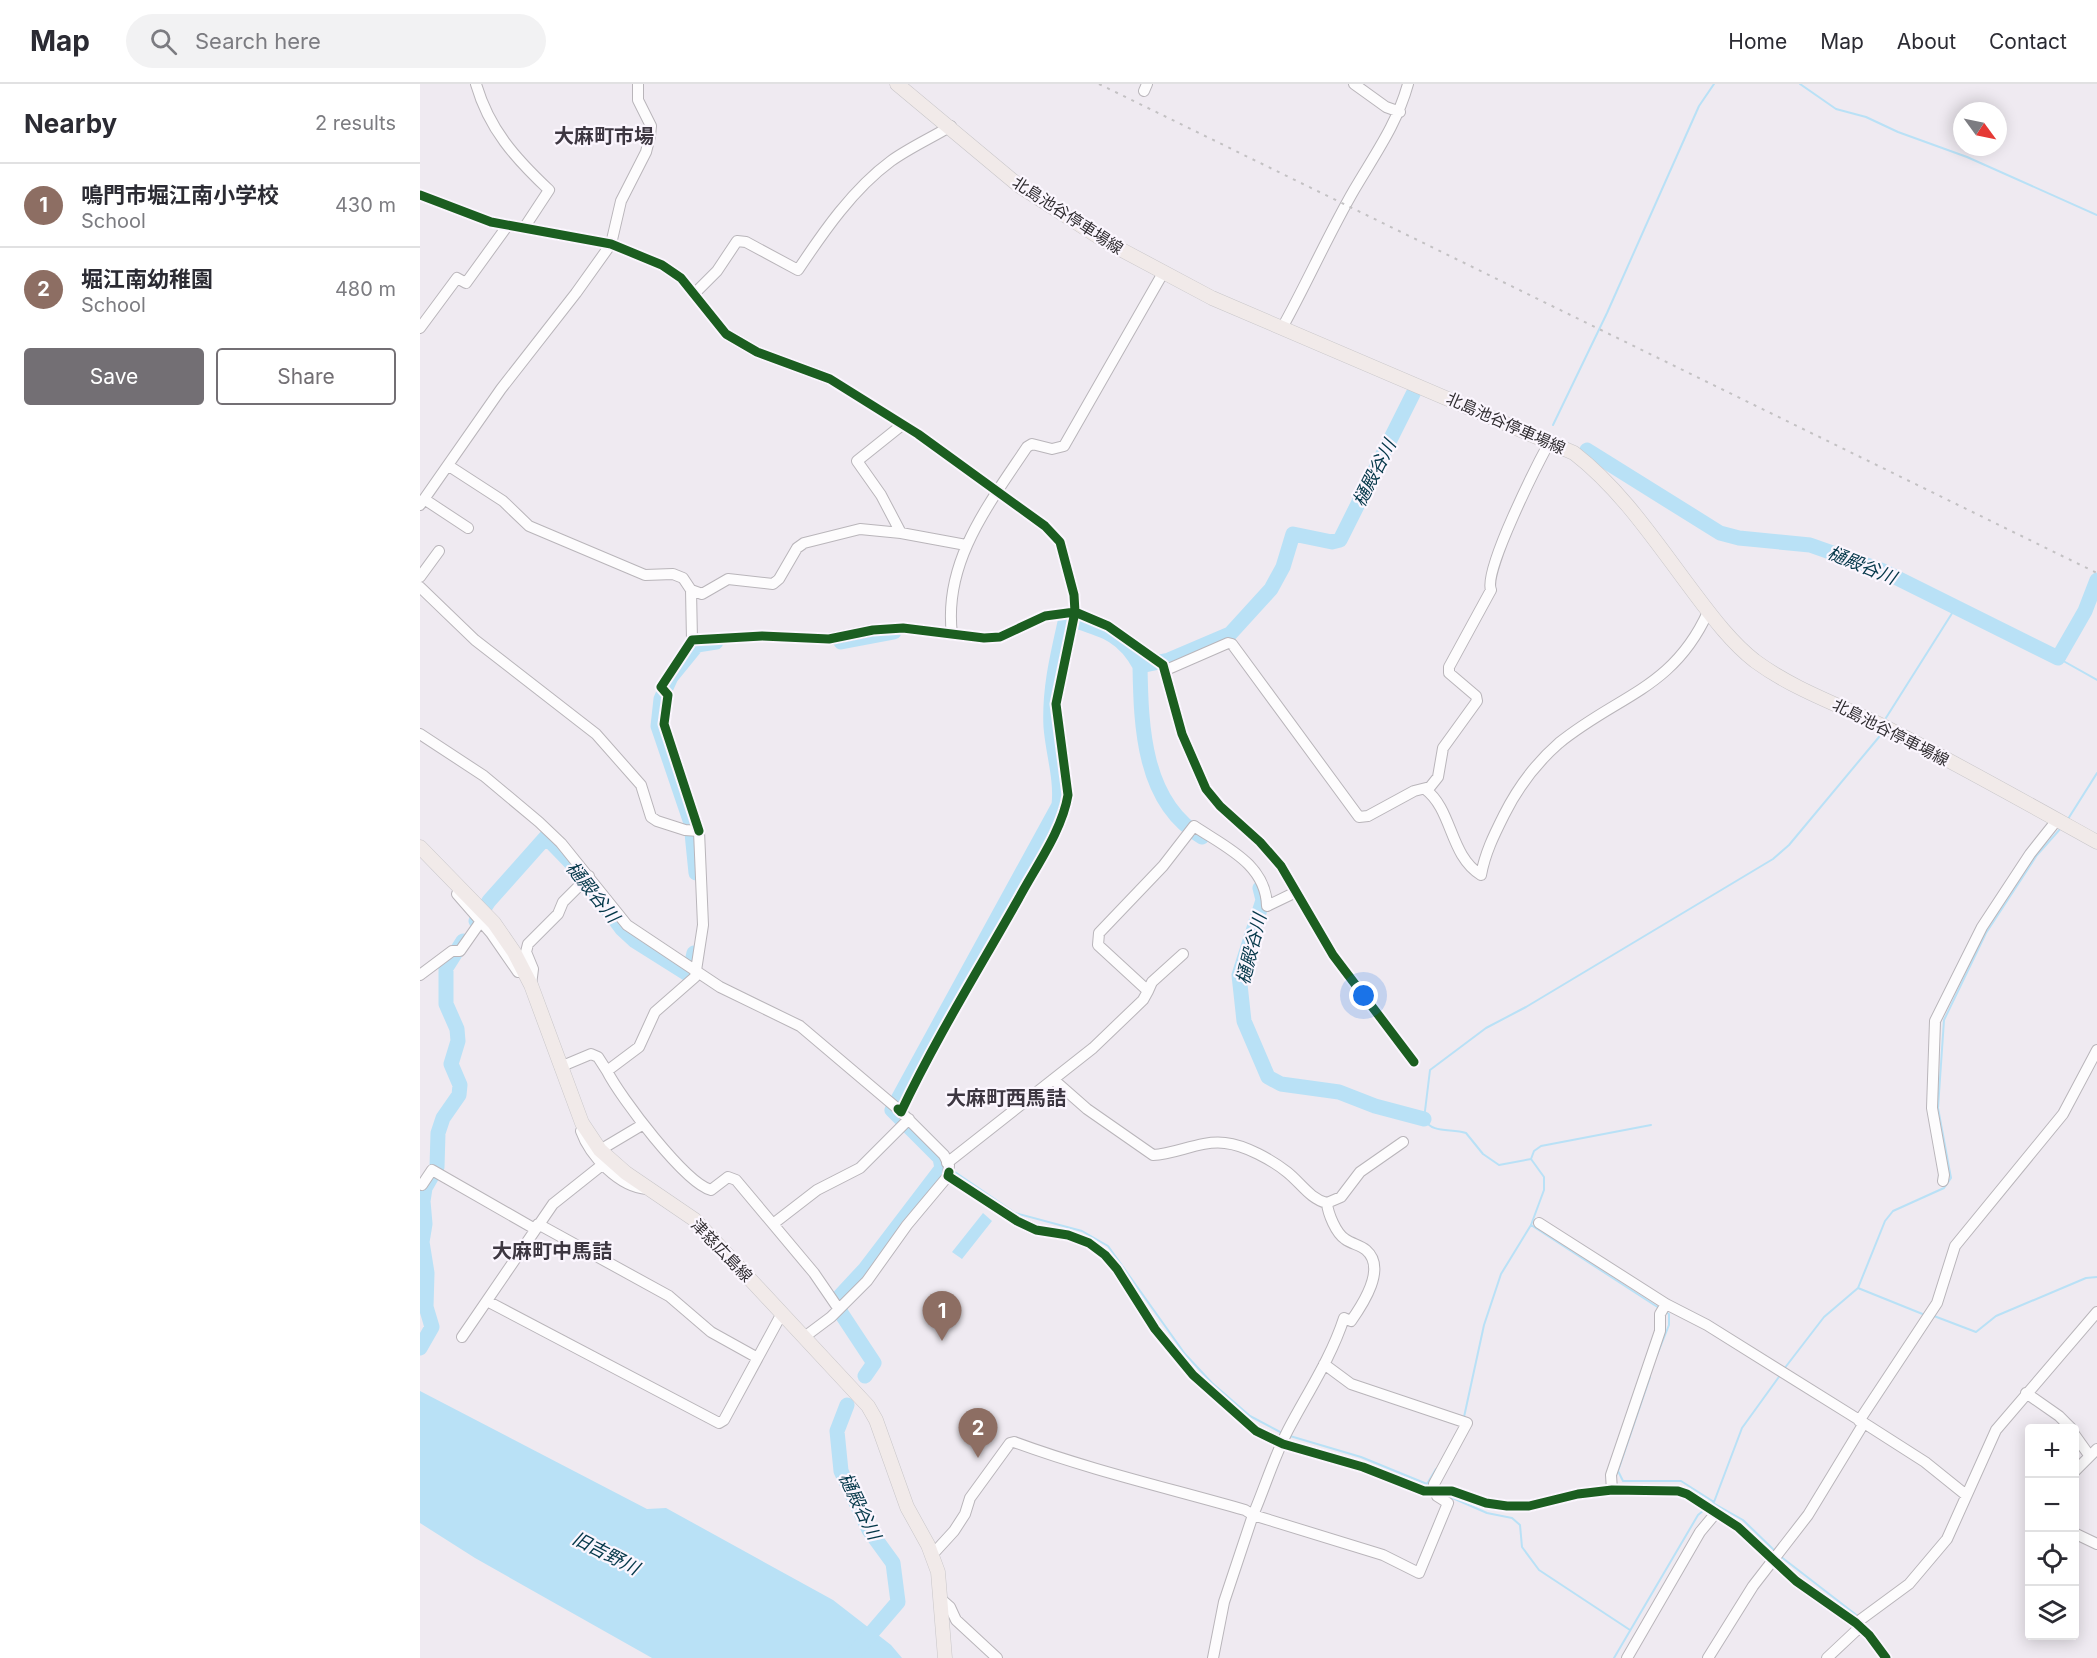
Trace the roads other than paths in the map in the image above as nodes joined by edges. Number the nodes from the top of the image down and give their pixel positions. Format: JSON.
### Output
{"nodes":[{"id":1,"x":476,"y":84,"type":"edge"},
{"id":2,"x":638,"y":84,"type":"edge"},
{"id":3,"x":897,"y":84,"type":"edge"},
{"id":4,"x":1354,"y":84,"type":"edge"},
{"id":5,"x":1408,"y":84,"type":"edge"},
{"id":6,"x":1400,"y":112,"type":"junction"},
{"id":7,"x":951,"y":126,"type":"junction"},
{"id":8,"x":420,"y":195,"type":"edge"},
{"id":9,"x":508,"y":225,"type":"junction"},
{"id":10,"x":524,"y":228,"type":"junction"},
{"id":11,"x":611,"y":244,"type":"junction"},
{"id":12,"x":1163,"y":273,"type":"junction"},
{"id":13,"x":695,"y":293,"type":"junction"},
{"id":14,"x":420,"y":328,"type":"edge"},
{"id":15,"x":1282,"y":328,"type":"junction"},
{"id":16,"x":902,"y":425,"type":"junction"},
{"id":17,"x":1550,"y":441,"type":"junction"},
{"id":18,"x":449,"y":466,"type":"junction"},
{"id":19,"x":997,"y":493,"type":"junction"},
{"id":20,"x":422,"y":502,"type":"edge"},
{"id":21,"x":468,"y":528,"type":"dead end"},
{"id":22,"x":901,"y":532,"type":"junction"},
{"id":23,"x":966,"y":545,"type":"junction"},
{"id":24,"x":439,"y":551,"type":"dead end"},
{"id":25,"x":420,"y":577,"type":"edge"},
{"id":26,"x":420,"y":587,"type":"edge"},
{"id":27,"x":695,"y":592,"type":"junction"},
{"id":28,"x":1708,"y":612,"type":"junction"},
{"id":29,"x":1074,"y":618,"type":"junction"},
{"id":30,"x":952,"y":634,"type":"junction"},
{"id":31,"x":696,"y":640,"type":"junction"},
{"id":32,"x":1162,"y":665,"type":"junction"},
{"id":33,"x":420,"y":734,"type":"edge"},
{"id":34,"x":1425,"y":789,"type":"junction"},
{"id":35,"x":2062,"y":822,"type":"junction"},
{"id":36,"x":694,"y":831,"type":"junction"},
{"id":37,"x":2097,"y":842,"type":"edge"},
{"id":38,"x":420,"y":847,"type":"edge"},
{"id":39,"x":446,"y":874,"type":"junction"},
{"id":40,"x":589,"y":876,"type":"junction"},
{"id":41,"x":1296,"y":892,"type":"junction"},
{"id":42,"x":481,"y":921,"type":"junction"},
{"id":43,"x":1183,"y":954,"type":"dead end"},
{"id":44,"x":691,"y":970,"type":"junction"},
{"id":45,"x":420,"y":975,"type":"edge"},
{"id":46,"x":529,"y":982,"type":"junction"},
{"id":47,"x":1148,"y":991,"type":"junction"},
{"id":48,"x":2097,"y":1050,"type":"edge"},
{"id":49,"x":1414,"y":1062,"type":"dead end"},
{"id":50,"x":560,"y":1067,"type":"junction"},
{"id":51,"x":607,"y":1071,"type":"junction"},
{"id":52,"x":1054,"y":1080,"type":"junction"},
{"id":53,"x":900,"y":1111,"type":"junction"},
{"id":54,"x":582,"y":1123,"type":"junction"},
{"id":55,"x":642,"y":1125,"type":"junction"},
{"id":56,"x":1403,"y":1142,"type":"dead end"},
{"id":57,"x":600,"y":1150,"type":"junction"},
{"id":58,"x":601,"y":1166,"type":"junction"},
{"id":59,"x":948,"y":1169,"type":"junction"},
{"id":60,"x":1943,"y":1181,"type":"dead end"},
{"id":61,"x":420,"y":1184,"type":"edge"},
{"id":62,"x":650,"y":1190,"type":"junction"},
{"id":63,"x":1327,"y":1203,"type":"junction"},
{"id":64,"x":1539,"y":1223,"type":"dead end"},
{"id":65,"x":773,"y":1224,"type":"junction"},
{"id":66,"x":537,"y":1226,"type":"junction"},
{"id":67,"x":487,"y":1301,"type":"junction"},
{"id":68,"x":840,"y":1307,"type":"junction"},
{"id":69,"x":1664,"y":1308,"type":"junction"},
{"id":70,"x":2097,"y":1312,"type":"edge"},
{"id":71,"x":781,"y":1315,"type":"junction"},
{"id":72,"x":462,"y":1337,"type":"dead end"},
{"id":73,"x":803,"y":1338,"type":"junction"},
{"id":74,"x":756,"y":1357,"type":"junction"},
{"id":75,"x":1324,"y":1364,"type":"junction"},
{"id":76,"x":2026,"y":1393,"type":"junction"},
{"id":77,"x":1862,"y":1422,"type":"junction"},
{"id":78,"x":2067,"y":1424,"type":"edge"},
{"id":79,"x":1285,"y":1438,"type":"junction"},
{"id":80,"x":2079,"y":1439,"type":"edge"},
{"id":81,"x":2093,"y":1452,"type":"edge"},
{"id":82,"x":2079,"y":1467,"type":"edge"},
{"id":83,"x":1435,"y":1490,"type":"junction"},
{"id":84,"x":1612,"y":1490,"type":"junction"},
{"id":85,"x":1966,"y":1495,"type":"junction"},
{"id":86,"x":1714,"y":1513,"type":"junction"},
{"id":87,"x":1253,"y":1515,"type":"junction"},
{"id":88,"x":2079,"y":1535,"type":"edge"},
{"id":89,"x":2097,"y":1544,"type":"edge"},
{"id":90,"x":932,"y":1555,"type":"junction"},
{"id":91,"x":1777,"y":1557,"type":"junction"},
{"id":92,"x":942,"y":1600,"type":"junction"},
{"id":93,"x":1858,"y":1625,"type":"junction"},
{"id":94,"x":945,"y":1658,"type":"edge"},
{"id":95,"x":997,"y":1658,"type":"edge"},
{"id":96,"x":1213,"y":1658,"type":"edge"},
{"id":97,"x":1627,"y":1658,"type":"edge"},
{"id":98,"x":1708,"y":1658,"type":"edge"},
{"id":99,"x":1827,"y":1658,"type":"edge"},
{"id":100,"x":1886,"y":1658,"type":"edge"}],
"edges":[{"from":1,"to":10,"type":"street"},
{"from":2,"to":11,"type":"street"},
{"from":3,"to":7,"type":"main road","name":"北島池谷停車場線"},
{"from":4,"to":6,"type":"street"},
{"from":5,"to":6,"type":"street"},
{"from":6,"to":15,"type":"street"},
{"from":7,"to":12,"type":"main road","name":"北島池谷停車場線"},
{"from":7,"to":13,"type":"street"},
{"from":8,"to":9,"type":"street"},
{"from":9,"to":10,"type":"street"},
{"from":9,"to":14,"type":"street"},
{"from":10,"to":11,"type":"street"},
{"from":11,"to":13,"type":"street"},
{"from":11,"to":18,"type":"street"},
{"from":12,"to":15,"type":"main road","name":"北島池谷停車場線"},
{"from":12,"to":19,"type":"street"},
{"from":13,"to":16,"type":"street"},
{"from":15,"to":17,"type":"main road","name":"北島池谷停車場線"},
{"from":16,"to":19,"type":"street"},
{"from":16,"to":22,"type":"street"},
{"from":17,"to":28,"type":"main road","name":"北島池谷停車場線"},
{"from":17,"to":34,"type":"street"},
{"from":18,"to":20,"type":"street"},
{"from":18,"to":27,"type":"street"},
{"from":19,"to":23,"type":"street"},
{"from":19,"to":29,"type":"street"},
{"from":20,"to":21,"type":"street"},
{"from":22,"to":23,"type":"street"},
{"from":22,"to":27,"type":"street"},
{"from":23,"to":30,"type":"street"},
{"from":24,"to":25,"type":"street"},
{"from":26,"to":36,"type":"street"},
{"from":27,"to":31,"type":"street"},
{"from":28,"to":34,"type":"street"},
{"from":28,"to":35,"type":"main road","name":"北島池谷停車場線"},
{"from":29,"to":30,"type":"street"},
{"from":29,"to":32,"type":"street"},
{"from":29,"to":53,"type":"street"},
{"from":30,"to":31,"type":"street"},
{"from":31,"to":36,"type":"street"},
{"from":32,"to":34,"type":"street"},
{"from":32,"to":41,"type":"street"},
{"from":33,"to":40,"type":"street"},
{"from":35,"to":37,"type":"main road","name":"北島池谷停車場線"},
{"from":35,"to":60,"type":"street"},
{"from":36,"to":44,"type":"street"},
{"from":38,"to":39,"type":"main road","name":"津慈広島線"},
{"from":39,"to":42,"type":"street"},
{"from":39,"to":46,"type":"main road","name":"津慈広島線"},
{"from":40,"to":44,"type":"street"},
{"from":40,"to":46,"type":"street"},
{"from":41,"to":47,"type":"street"},
{"from":41,"to":49,"type":"street"},
{"from":42,"to":45,"type":"street"},
{"from":42,"to":46,"type":"street"},
{"from":43,"to":47,"type":"street"},
{"from":44,"to":51,"type":"street"},
{"from":44,"to":53,"type":"street"},
{"from":46,"to":50,"type":"main road","name":"津慈広島線"},
{"from":47,"to":52,"type":"street"},
{"from":48,"to":77,"type":"street"},
{"from":50,"to":51,"type":"street"},
{"from":50,"to":54,"type":"main road","name":"津慈広島線"},
{"from":51,"to":55,"type":"street"},
{"from":52,"to":59,"type":"street"},
{"from":52,"to":63,"type":"street"},
{"from":53,"to":59,"type":"street"},
{"from":53,"to":65,"type":"street"},
{"from":54,"to":57,"type":"main road","name":"津慈広島線"},
{"from":54,"to":58,"type":"street"},
{"from":55,"to":57,"type":"street"},
{"from":55,"to":65,"type":"street"},
{"from":56,"to":63,"type":"street"},
{"from":57,"to":62,"type":"main road","name":"津慈広島線"},
{"from":58,"to":62,"type":"street"},
{"from":58,"to":66,"type":"street"},
{"from":59,"to":68,"type":"street"},
{"from":59,"to":79,"type":"street"},
{"from":61,"to":66,"type":"street"},
{"from":62,"to":71,"type":"main road","name":"津慈広島線"},
{"from":63,"to":75,"type":"street"},
{"from":64,"to":69,"type":"street"},
{"from":65,"to":68,"type":"street"},
{"from":66,"to":67,"type":"street"},
{"from":66,"to":74,"type":"street"},
{"from":67,"to":72,"type":"street"},
{"from":67,"to":74,"type":"street"},
{"from":68,"to":73,"type":"street"},
{"from":69,"to":77,"type":"street"},
{"from":69,"to":84,"type":"street"},
{"from":70,"to":76,"type":"street"},
{"from":71,"to":73,"type":"main road","name":"津慈広島線"},
{"from":71,"to":74,"type":"street"},
{"from":73,"to":90,"type":"main road","name":"津慈広島線"},
{"from":75,"to":79,"type":"street"},
{"from":75,"to":83,"type":"street"},
{"from":76,"to":78,"type":"street"},
{"from":76,"to":85,"type":"street"},
{"from":77,"to":85,"type":"street"},
{"from":77,"to":91,"type":"street"},
{"from":79,"to":83,"type":"street"},
{"from":79,"to":87,"type":"street"},
{"from":80,"to":81,"type":"street"},
{"from":81,"to":82,"type":"street"},
{"from":83,"to":84,"type":"street"},
{"from":83,"to":87,"type":"street"},
{"from":84,"to":86,"type":"street"},
{"from":85,"to":93,"type":"street"},
{"from":86,"to":91,"type":"street"},
{"from":86,"to":97,"type":"street"},
{"from":87,"to":90,"type":"street"},
{"from":87,"to":96,"type":"street"},
{"from":88,"to":89,"type":"street"},
{"from":90,"to":92,"type":"main road","name":"津慈広島線"},
{"from":91,"to":93,"type":"street"},
{"from":91,"to":98,"type":"street"},
{"from":92,"to":94,"type":"main road","name":"津慈広島線"},
{"from":92,"to":95,"type":"street"},
{"from":93,"to":99,"type":"street"},
{"from":93,"to":100,"type":"street"}]}
